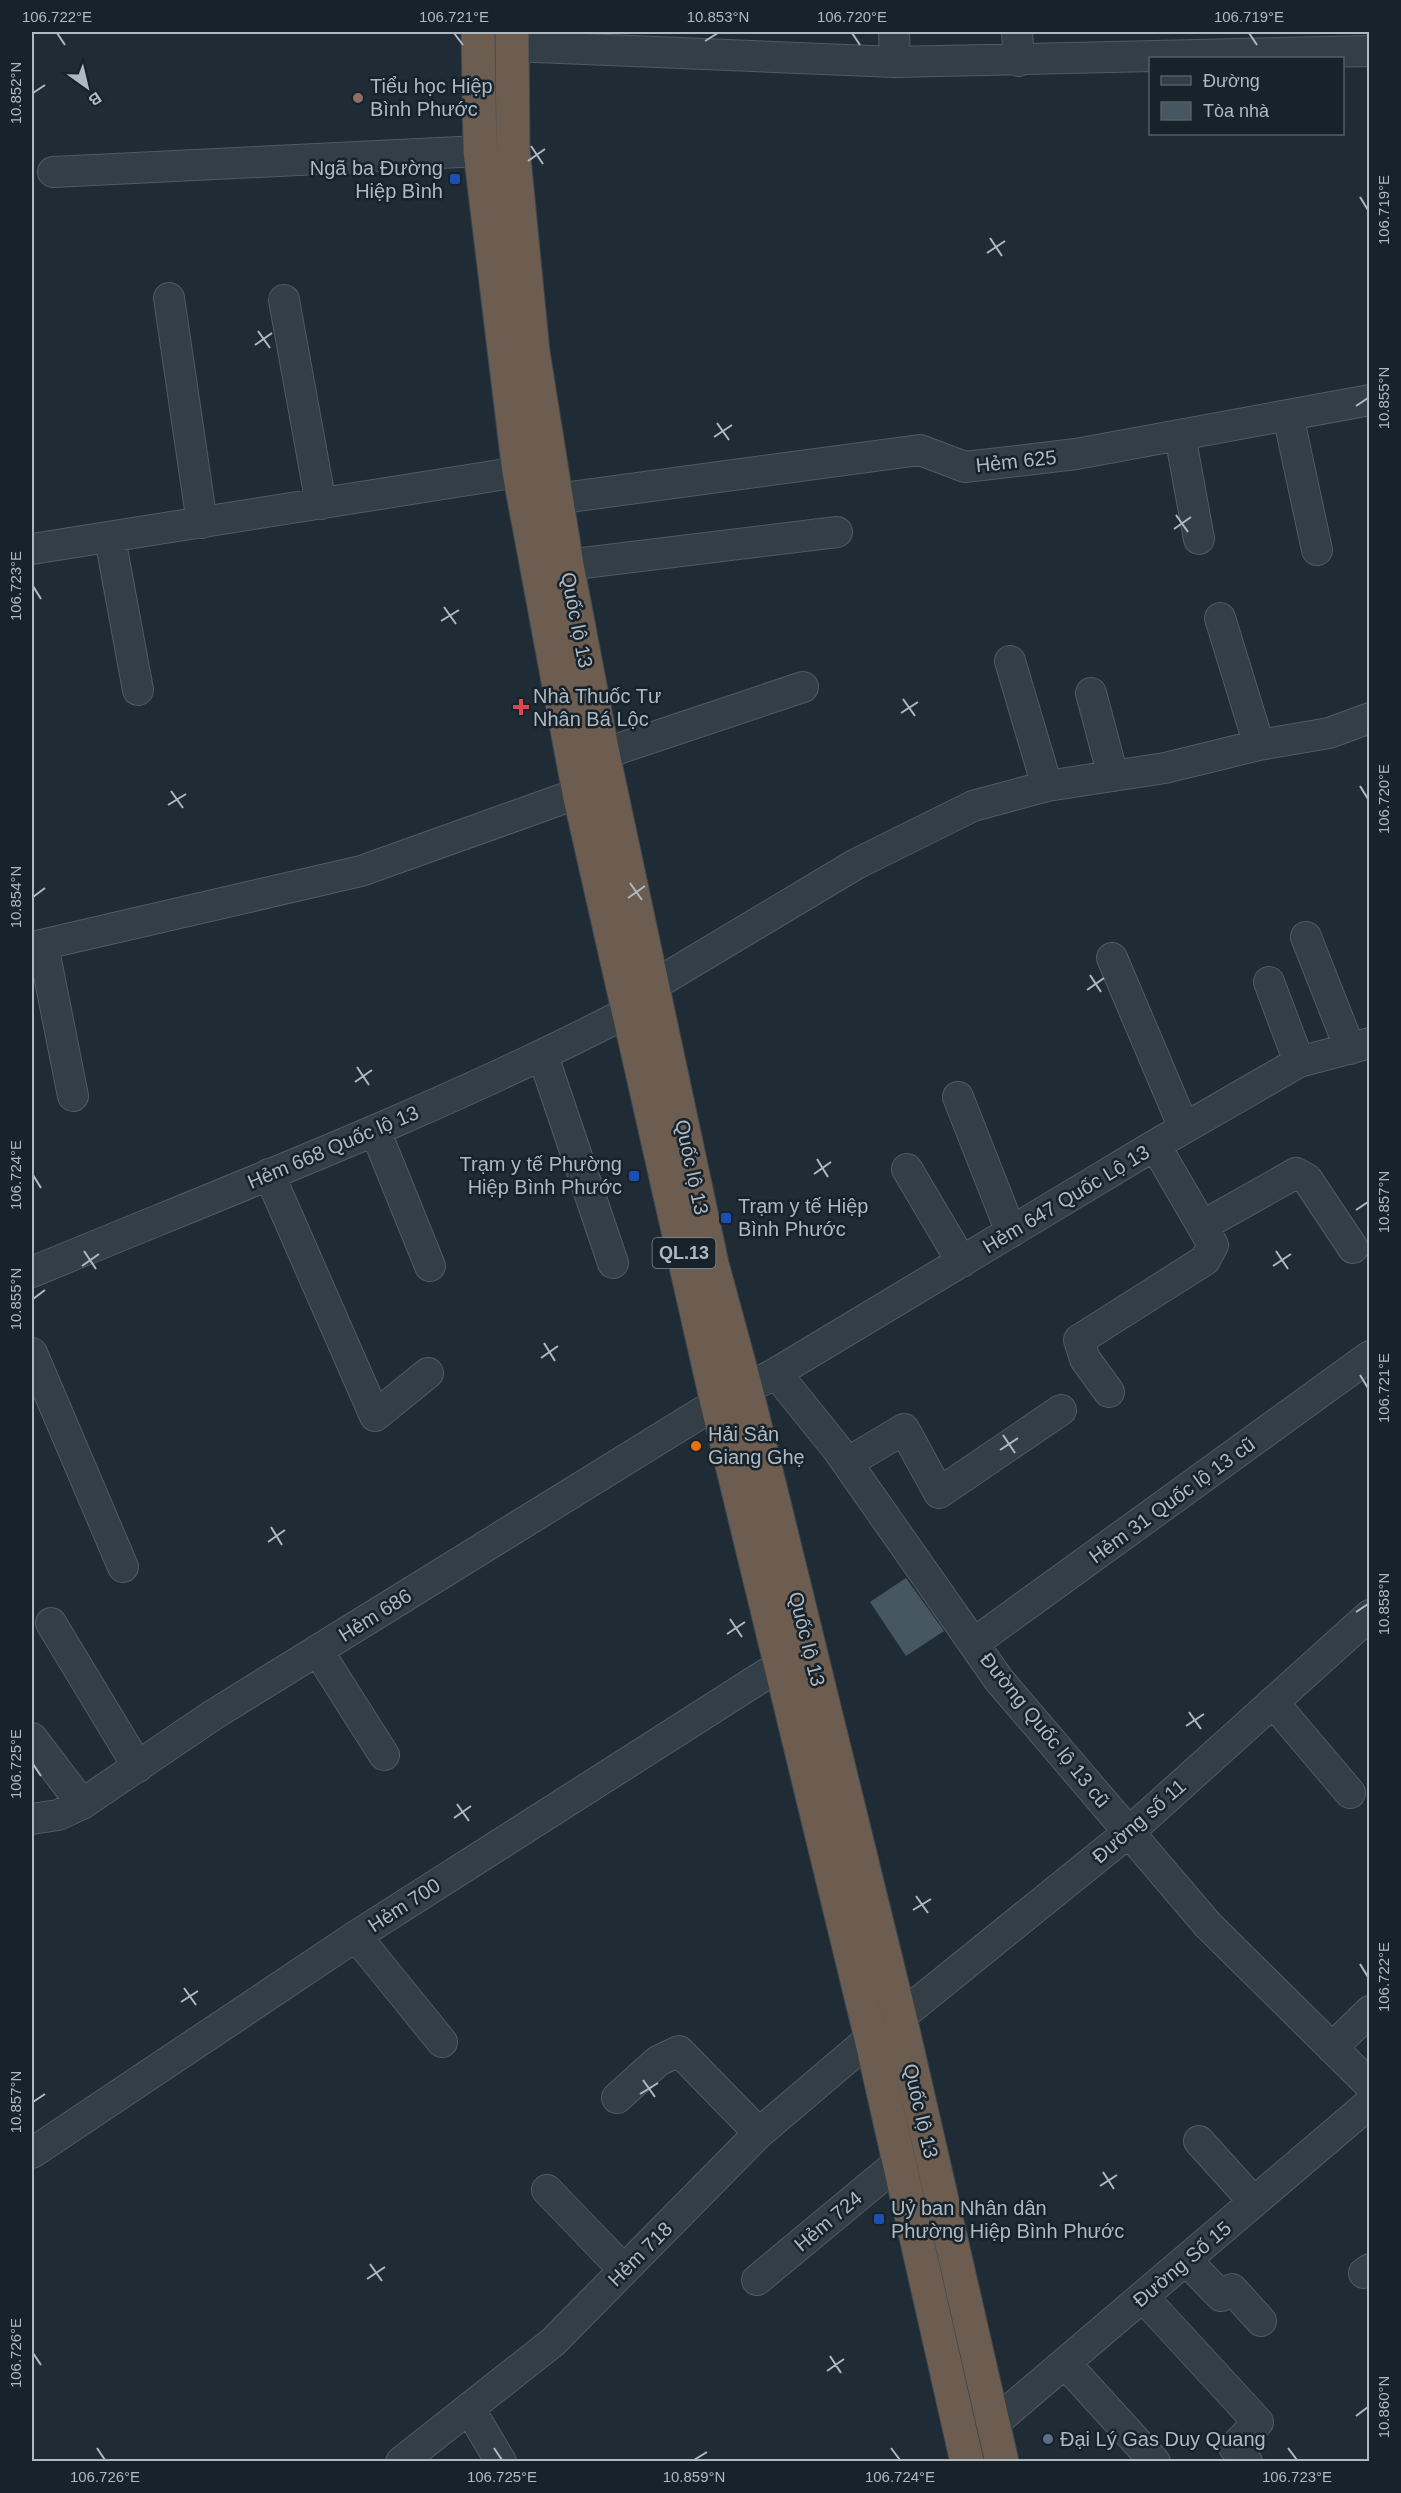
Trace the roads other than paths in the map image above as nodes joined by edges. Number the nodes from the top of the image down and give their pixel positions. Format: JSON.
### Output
{"nodes":[{"id":1,"x":478,"y":32,"type":"edge"},
{"id":2,"x":894,"y":32,"type":"edge"},
{"id":3,"x":1017,"y":32,"type":"edge"},
{"id":4,"x":512,"y":39,"type":"edge"},
{"id":5,"x":1293,"y":41,"type":"edge"},
{"id":6,"x":760,"y":44,"type":"edge"},
{"id":7,"x":1114,"y":44,"type":"edge"},
{"id":8,"x":1370,"y":51,"type":"edge"},
{"id":9,"x":1019,"y":61,"type":"junction"},
{"id":10,"x":895,"y":62,"type":"junction"},
{"id":11,"x":480,"y":151,"type":"junction"},
{"id":12,"x":53,"y":172,"type":"dead end"},
{"id":13,"x":169,"y":298,"type":"dead end"},
{"id":14,"x":284,"y":300,"type":"dead end"},
{"id":15,"x":1370,"y":400,"type":"edge"},
{"id":16,"x":1288,"y":415,"type":"junction"},
{"id":17,"x":1180,"y":435,"type":"junction"},
{"id":18,"x":519,"y":472,"type":"junction"},
{"id":19,"x":555,"y":499,"type":"junction"},
{"id":20,"x":321,"y":504,"type":"junction"},
{"id":21,"x":202,"y":524,"type":"junction"},
{"id":22,"x":837,"y":532,"type":"dead end"},
{"id":23,"x":110,"y":538,"type":"junction"},
{"id":24,"x":1199,"y":539,"type":"dead end"},
{"id":25,"x":32,"y":549,"type":"edge"},
{"id":26,"x":1317,"y":550,"type":"dead end"},
{"id":27,"x":567,"y":565,"type":"junction"},
{"id":28,"x":1220,"y":618,"type":"dead end"},
{"id":29,"x":1011,"y":661,"type":"dead end"},
{"id":30,"x":802,"y":687,"type":"dead end"},
{"id":31,"x":138,"y":690,"type":"dead end"},
{"id":32,"x":1091,"y":693,"type":"dead end"},
{"id":33,"x":1370,"y":718,"type":"edge"},
{"id":34,"x":1259,"y":745,"type":"junction"},
{"id":35,"x":603,"y":754,"type":"junction"},
{"id":36,"x":1113,"y":776,"type":"junction"},
{"id":37,"x":1047,"y":786,"type":"junction"},
{"id":38,"x":579,"y":793,"type":"junction"},
{"id":39,"x":1306,"y":938,"type":"dead end"},
{"id":40,"x":37,"y":946,"type":"edge"},
{"id":41,"x":1112,"y":958,"type":"dead end"},
{"id":42,"x":1269,"y":982,"type":"dead end"},
{"id":43,"x":654,"y":985,"type":"junction"},
{"id":44,"x":630,"y":1011,"type":"junction"},
{"id":45,"x":1363,"y":1047,"type":"edge"},
{"id":46,"x":543,"y":1056,"type":"junction"},
{"id":47,"x":1299,"y":1062,"type":"junction"},
{"id":48,"x":73,"y":1096,"type":"dead end"},
{"id":49,"x":958,"y":1097,"type":"dead end"},
{"id":50,"x":1184,"y":1128,"type":"junction"},
{"id":51,"x":375,"y":1130,"type":"junction"},
{"id":52,"x":1155,"y":1145,"type":"junction"},
{"id":53,"x":907,"y":1169,"type":"dead end"},
{"id":54,"x":270,"y":1174,"type":"junction"},
{"id":55,"x":1202,"y":1226,"type":"junction"},
{"id":56,"x":1011,"y":1232,"type":"junction"},
{"id":57,"x":1353,"y":1248,"type":"dead end"},
{"id":58,"x":962,"y":1262,"type":"junction"},
{"id":59,"x":613,"y":1263,"type":"dead end"},
{"id":60,"x":430,"y":1266,"type":"dead end"},
{"id":61,"x":32,"y":1272,"type":"edge"},
{"id":62,"x":32,"y":1353,"type":"edge"},
{"id":63,"x":1370,"y":1356,"type":"edge"},
{"id":64,"x":428,"y":1373,"type":"dead end"},
{"id":65,"x":776,"y":1373,"type":"junction"},
{"id":66,"x":746,"y":1389,"type":"junction"},
{"id":67,"x":1109,"y":1392,"type":"dead end"},
{"id":68,"x":717,"y":1402,"type":"junction"},
{"id":69,"x":1060,"y":1410,"type":"dead end"},
{"id":70,"x":847,"y":1463,"type":"junction"},
{"id":71,"x":123,"y":1567,"type":"dead end"},
{"id":72,"x":1370,"y":1615,"type":"edge"},
{"id":73,"x":51,"y":1623,"type":"dead end"},
{"id":74,"x":974,"y":1643,"type":"junction"},
{"id":75,"x":318,"y":1650,"type":"junction"},
{"id":76,"x":782,"y":1664,"type":"junction"},
{"id":77,"x":1273,"y":1702,"type":"junction"},
{"id":78,"x":32,"y":1738,"type":"edge"},
{"id":79,"x":384,"y":1755,"type":"dead end"},
{"id":80,"x":138,"y":1767,"type":"junction"},
{"id":81,"x":1350,"y":1793,"type":"dead end"},
{"id":82,"x":82,"y":1804,"type":"junction"},
{"id":83,"x":32,"y":1819,"type":"edge"},
{"id":84,"x":1129,"y":1832,"type":"junction"},
{"id":85,"x":356,"y":1936,"type":"junction"},
{"id":86,"x":1370,"y":2012,"type":"edge"},
{"id":87,"x":900,"y":2018,"type":"junction"},
{"id":88,"x":871,"y":2038,"type":"junction"},
{"id":89,"x":442,"y":2042,"type":"dead end"},
{"id":90,"x":1332,"y":2048,"type":"junction"},
{"id":91,"x":1370,"y":2085,"type":"edge"},
{"id":92,"x":618,"y":2098,"type":"dead end"},
{"id":93,"x":1370,"y":2103,"type":"edge"},
{"id":94,"x":759,"y":2133,"type":"junction"},
{"id":95,"x":1198,"y":2141,"type":"dead end"},
{"id":96,"x":32,"y":2153,"type":"edge"},
{"id":97,"x":898,"y":2163,"type":"junction"},
{"id":98,"x":547,"y":2190,"type":"dead end"},
{"id":99,"x":1254,"y":2202,"type":"junction"},
{"id":100,"x":1187,"y":2261,"type":"junction"},
{"id":101,"x":624,"y":2270,"type":"junction"},
{"id":102,"x":757,"y":2280,"type":"dead end"},
{"id":103,"x":1143,"y":2297,"type":"junction"},
{"id":104,"x":1261,"y":2321,"type":"dead end"},
{"id":105,"x":1065,"y":2363,"type":"junction"},
{"id":106,"x":469,"y":2408,"type":"junction"},
{"id":107,"x":993,"y":2424,"type":"junction"},
{"id":108,"x":962,"y":2458,"type":"edge"},
{"id":109,"x":401,"y":2462,"type":"edge"},
{"id":110,"x":501,"y":2462,"type":"edge"},
{"id":111,"x":1002,"y":2462,"type":"edge"},
{"id":112,"x":1155,"y":2462,"type":"edge"},
{"id":113,"x":1247,"y":2462,"type":"edge"}],
"edges":[{"from":1,"to":11,"type":"highway","name":"Quốc lộ 13","number":"QL.13"},
{"from":2,"to":10,"type":"street"},
{"from":3,"to":9,"type":"street"},
{"from":4,"to":6,"type":"street"},
{"from":4,"to":19,"type":"highway","name":"Quốc lộ 13","number":"QL.13"},
{"from":5,"to":7,"type":"street"},
{"from":5,"to":8,"type":"street"},
{"from":6,"to":10,"type":"street"},
{"from":7,"to":9,"type":"street"},
{"from":9,"to":10,"type":"street"},
{"from":11,"to":12,"type":"street"},
{"from":11,"to":18,"type":"highway","name":"Quốc lộ 13","number":"QL.13"},
{"from":13,"to":21,"type":"street"},
{"from":14,"to":20,"type":"street"},
{"from":15,"to":16,"type":"street","name":"Hẻm 625"},
{"from":16,"to":17,"type":"street","name":"Hẻm 625"},
{"from":16,"to":26,"type":"street"},
{"from":17,"to":19,"type":"street","name":"Hẻm 625"},
{"from":17,"to":24,"type":"street"},
{"from":18,"to":20,"type":"street"},
{"from":18,"to":38,"type":"highway","name":"Quốc lộ 13","number":"QL.13"},
{"from":19,"to":27,"type":"highway","name":"Quốc lộ 13","number":"QL.13"},
{"from":20,"to":21,"type":"street"},
{"from":21,"to":23,"type":"street"},
{"from":22,"to":27,"type":"street"},
{"from":23,"to":25,"type":"street"},
{"from":23,"to":31,"type":"street"},
{"from":27,"to":35,"type":"highway","name":"Quốc lộ 13","number":"QL.13"},
{"from":28,"to":34,"type":"street"},
{"from":29,"to":37,"type":"street"},
{"from":30,"to":35,"type":"street"},
{"from":32,"to":36,"type":"street"},
{"from":33,"to":34,"type":"street"},
{"from":34,"to":36,"type":"street"},
{"from":35,"to":43,"type":"highway","name":"Quốc lộ 13","number":"QL.13"},
{"from":36,"to":37,"type":"street"},
{"from":37,"to":43,"type":"street"},
{"from":38,"to":40,"type":"street"},
{"from":38,"to":44,"type":"highway","name":"Quốc lộ 13","number":"QL.13"},
{"from":39,"to":45,"type":"street"},
{"from":40,"to":48,"type":"street"},
{"from":41,"to":50,"type":"street"},
{"from":42,"to":47,"type":"street"},
{"from":43,"to":66,"type":"highway","name":"Quốc lộ 13","number":"QL.13"},
{"from":44,"to":46,"type":"street","name":"Hẻm 668 Quốc lộ 13"},
{"from":44,"to":68,"type":"highway","name":"Quốc lộ 13","number":"QL.13"},
{"from":45,"to":47,"type":"street","name":"Hẻm 647 Quốc Lộ 13"},
{"from":46,"to":51,"type":"street","name":"Hẻm 668 Quốc lộ 13"},
{"from":46,"to":59,"type":"street"},
{"from":47,"to":50,"type":"street","name":"Hẻm 647 Quốc Lộ 13"},
{"from":49,"to":56,"type":"street"},
{"from":50,"to":52,"type":"street","name":"Hẻm 647 Quốc Lộ 13"},
{"from":51,"to":54,"type":"street","name":"Hẻm 668 Quốc lộ 13"},
{"from":51,"to":60,"type":"street"},
{"from":52,"to":55,"type":"street"},
{"from":52,"to":56,"type":"street","name":"Hẻm 647 Quốc Lộ 13"},
{"from":53,"to":58,"type":"street"},
{"from":54,"to":61,"type":"street","name":"Hẻm 668 Quốc lộ 13"},
{"from":54,"to":64,"type":"street"},
{"from":55,"to":57,"type":"street"},
{"from":55,"to":67,"type":"street"},
{"from":56,"to":58,"type":"street","name":"Hẻm 647 Quốc Lộ 13"},
{"from":58,"to":65,"type":"street","name":"Hẻm 647 Quốc Lộ 13"},
{"from":62,"to":71,"type":"street"},
{"from":63,"to":74,"type":"street","name":"Hẻm 31 Quốc lộ 13 cũ"},
{"from":65,"to":66,"type":"street"},
{"from":65,"to":70,"type":"street","name":"Đường Quốc lộ 13 cũ"},
{"from":66,"to":68,"type":"highway"},
{"from":66,"to":87,"type":"highway","name":"Quốc lộ 13","number":"QL.13"},
{"from":68,"to":75,"type":"street","name":"Hẻm 686"},
{"from":68,"to":76,"type":"highway","name":"Quốc lộ 13","number":"QL.13"},
{"from":69,"to":70,"type":"street"},
{"from":70,"to":74,"type":"street","name":"Đường Quốc lộ 13 cũ"},
{"from":72,"to":77,"type":"street","name":"Đường số 11"},
{"from":73,"to":80,"type":"street"},
{"from":74,"to":84,"type":"street","name":"Đường Quốc lộ 13 cũ"},
{"from":75,"to":79,"type":"street"},
{"from":75,"to":80,"type":"street","name":"Hẻm 686"},
{"from":76,"to":85,"type":"street","name":"Hẻm 700"},
{"from":76,"to":88,"type":"highway","name":"Quốc lộ 13","number":"QL.13"},
{"from":77,"to":81,"type":"street"},
{"from":77,"to":84,"type":"street","name":"Đường số 11"},
{"from":78,"to":82,"type":"street"},
{"from":80,"to":82,"type":"street","name":"Hẻm 686"},
{"from":82,"to":83,"type":"street","name":"Hẻm 686"},
{"from":84,"to":87,"type":"street","name":"Đường số 11"},
{"from":84,"to":90,"type":"street","name":"Đường Quốc lộ 13 cũ"},
{"from":85,"to":89,"type":"street"},
{"from":85,"to":96,"type":"street","name":"Hẻm 700"},
{"from":86,"to":90,"type":"street"},
{"from":87,"to":107,"type":"highway","name":"Quốc lộ 13","number":"QL.13"},
{"from":88,"to":94,"type":"street","name":"Hẻm 718"},
{"from":88,"to":97,"type":"highway","name":"Quốc lộ 13","number":"QL.13"},
{"from":90,"to":91,"type":"street","name":"Đường Quốc lộ 13 cũ"},
{"from":92,"to":94,"type":"street"},
{"from":93,"to":99,"type":"street","name":"Đường Số 15"},
{"from":94,"to":101,"type":"street","name":"Hẻm 718"},
{"from":95,"to":99,"type":"street"},
{"from":97,"to":102,"type":"street","name":"Hẻm 724"},
{"from":97,"to":108,"type":"highway","name":"Quốc lộ 13","number":"QL.13"},
{"from":98,"to":101,"type":"street"},
{"from":99,"to":100,"type":"street","name":"Đường Số 15"},
{"from":100,"to":103,"type":"street","name":"Đường Số 15"},
{"from":100,"to":104,"type":"street"},
{"from":101,"to":106,"type":"street","name":"Hẻm 718"},
{"from":103,"to":105,"type":"street","name":"Đường Số 15"},
{"from":103,"to":113,"type":"street"},
{"from":105,"to":107,"type":"street","name":"Đường Số 15"},
{"from":105,"to":112,"type":"street"},
{"from":106,"to":109,"type":"street","name":"Hẻm 718"},
{"from":106,"to":110,"type":"street"},
{"from":107,"to":111,"type":"highway","name":"Quốc lộ 13","number":"QL.13"}]}
